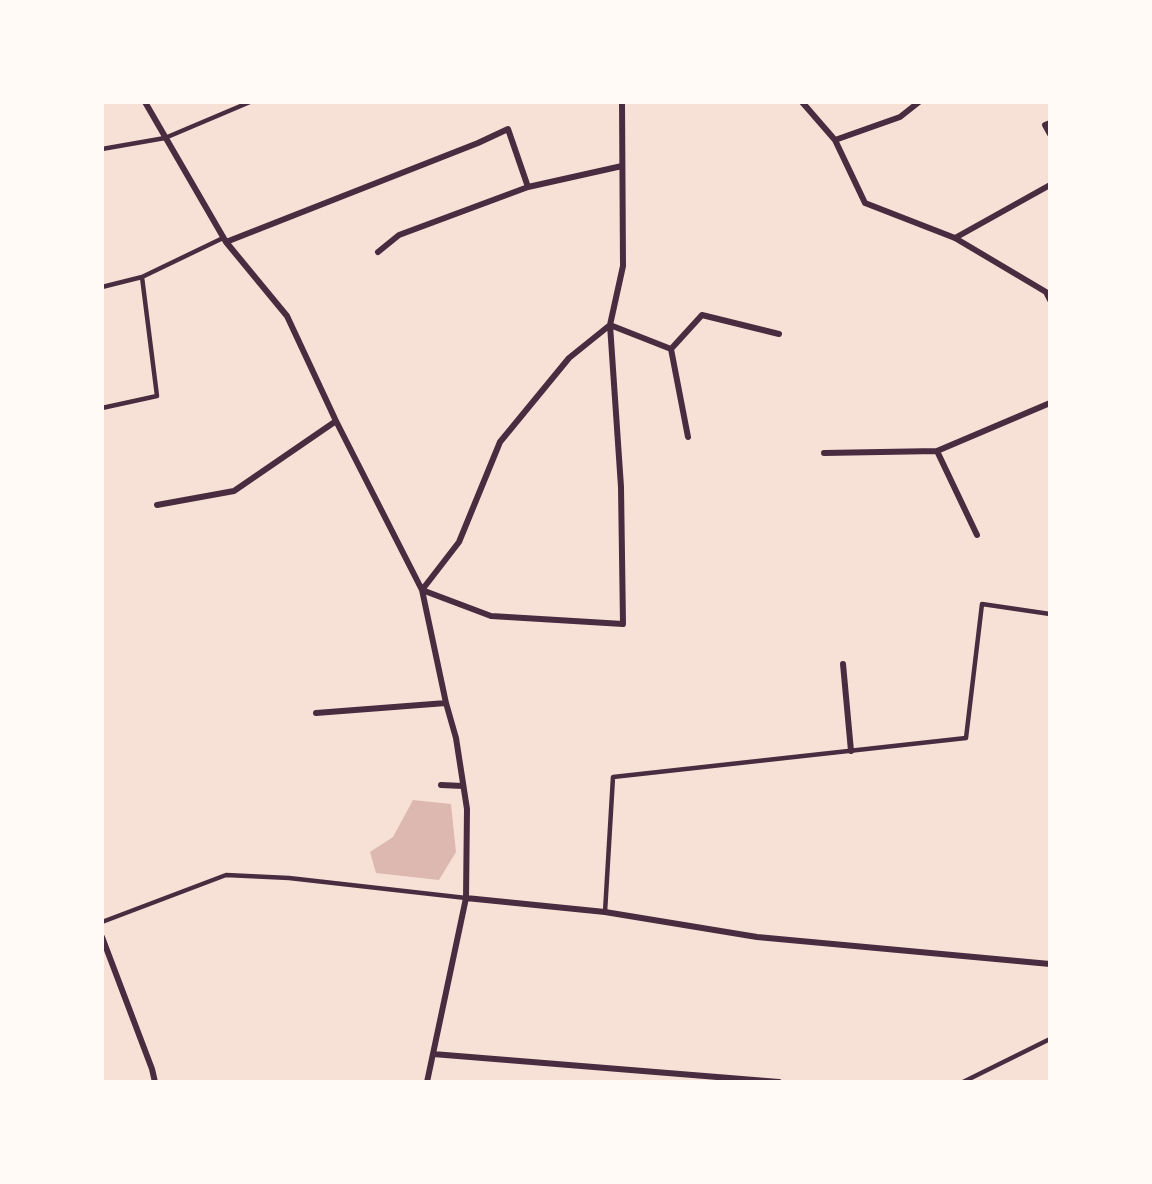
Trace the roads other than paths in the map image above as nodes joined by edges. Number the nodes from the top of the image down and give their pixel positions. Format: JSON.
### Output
{"nodes":[{"id":1,"x":145,"y":102,"type":"edge"},
{"id":2,"x":250,"y":102,"type":"edge"},
{"id":3,"x":622,"y":102,"type":"edge"},
{"id":4,"x":802,"y":102,"type":"edge"},
{"id":5,"x":919,"y":102,"type":"edge"},
{"id":6,"x":1050,"y":123,"type":"edge"},
{"id":7,"x":1050,"y":134,"type":"edge"},
{"id":8,"x":165,"y":138,"type":"junction"},
{"id":9,"x":835,"y":140,"type":"junction"},
{"id":10,"x":102,"y":148,"type":"edge"},
{"id":11,"x":622,"y":166,"type":"junction"},
{"id":12,"x":1050,"y":185,"type":"edge"},
{"id":13,"x":528,"y":187,"type":"junction"},
{"id":14,"x":955,"y":238,"type":"junction"},
{"id":15,"x":224,"y":240,"type":"junction"},
{"id":16,"x":378,"y":252,"type":"dead end"},
{"id":17,"x":142,"y":277,"type":"junction"},
{"id":18,"x":102,"y":287,"type":"edge"},
{"id":19,"x":1050,"y":300,"type":"edge"},
{"id":20,"x":610,"y":325,"type":"junction"},
{"id":21,"x":779,"y":333,"type":"dead end"},
{"id":22,"x":671,"y":349,"type":"junction"},
{"id":23,"x":1050,"y":403,"type":"edge"},
{"id":24,"x":102,"y":408,"type":"edge"},
{"id":25,"x":336,"y":421,"type":"junction"},
{"id":26,"x":688,"y":437,"type":"dead end"},
{"id":27,"x":937,"y":451,"type":"junction"},
{"id":28,"x":824,"y":453,"type":"dead end"},
{"id":29,"x":157,"y":505,"type":"dead end"},
{"id":30,"x":977,"y":535,"type":"dead end"},
{"id":31,"x":422,"y":590,"type":"junction"},
{"id":32,"x":1050,"y":615,"type":"edge"},
{"id":33,"x":843,"y":664,"type":"dead end"},
{"id":34,"x":446,"y":703,"type":"junction"},
{"id":35,"x":316,"y":713,"type":"dead end"},
{"id":36,"x":851,"y":751,"type":"junction"},
{"id":37,"x":441,"y":785,"type":"dead end"},
{"id":38,"x":463,"y":786,"type":"junction"},
{"id":39,"x":466,"y":898,"type":"junction"},
{"id":40,"x":605,"y":912,"type":"junction"},
{"id":41,"x":102,"y":922,"type":"edge"},
{"id":42,"x":102,"y":937,"type":"edge"},
{"id":43,"x":1050,"y":964,"type":"edge"},
{"id":44,"x":1050,"y":1039,"type":"edge"},
{"id":45,"x":433,"y":1054,"type":"junction"},
{"id":46,"x":154,"y":1082,"type":"edge"},
{"id":47,"x":427,"y":1082,"type":"edge"},
{"id":48,"x":779,"y":1082,"type":"edge"},
{"id":49,"x":963,"y":1082,"type":"edge"}],
"edges":[{"from":1,"to":8,"type":"street"},
{"from":2,"to":8,"type":"lane"},
{"from":3,"to":11,"type":"street"},
{"from":4,"to":9,"type":"street"},
{"from":5,"to":9,"type":"street"},
{"from":6,"to":7,"type":"street"},
{"from":8,"to":10,"type":"lane"},
{"from":8,"to":15,"type":"street"},
{"from":9,"to":14,"type":"street"},
{"from":11,"to":13,"type":"street"},
{"from":11,"to":20,"type":"street"},
{"from":12,"to":14,"type":"street"},
{"from":13,"to":15,"type":"street"},
{"from":13,"to":16,"type":"street"},
{"from":14,"to":19,"type":"street"},
{"from":15,"to":17,"type":"lane"},
{"from":15,"to":25,"type":"street"},
{"from":17,"to":18,"type":"lane"},
{"from":17,"to":24,"type":"lane"},
{"from":20,"to":22,"type":"street"},
{"from":20,"to":31,"type":"street"},
{"from":20,"to":31,"type":"street"},
{"from":21,"to":22,"type":"street"},
{"from":22,"to":26,"type":"street"},
{"from":23,"to":27,"type":"street"},
{"from":25,"to":29,"type":"street"},
{"from":25,"to":31,"type":"street"},
{"from":27,"to":28,"type":"street"},
{"from":27,"to":30,"type":"street"},
{"from":31,"to":34,"type":"street"},
{"from":32,"to":36,"type":"lane"},
{"from":33,"to":36,"type":"street"},
{"from":34,"to":35,"type":"street"},
{"from":34,"to":38,"type":"street"},
{"from":36,"to":40,"type":"lane"},
{"from":37,"to":38,"type":"street"},
{"from":38,"to":39,"type":"street"},
{"from":39,"to":40,"type":"street"},
{"from":39,"to":41,"type":"lane"},
{"from":39,"to":45,"type":"street"},
{"from":40,"to":43,"type":"street"},
{"from":42,"to":46,"type":"street"},
{"from":44,"to":49,"type":"lane"},
{"from":45,"to":47,"type":"street"},
{"from":45,"to":48,"type":"street"}]}
